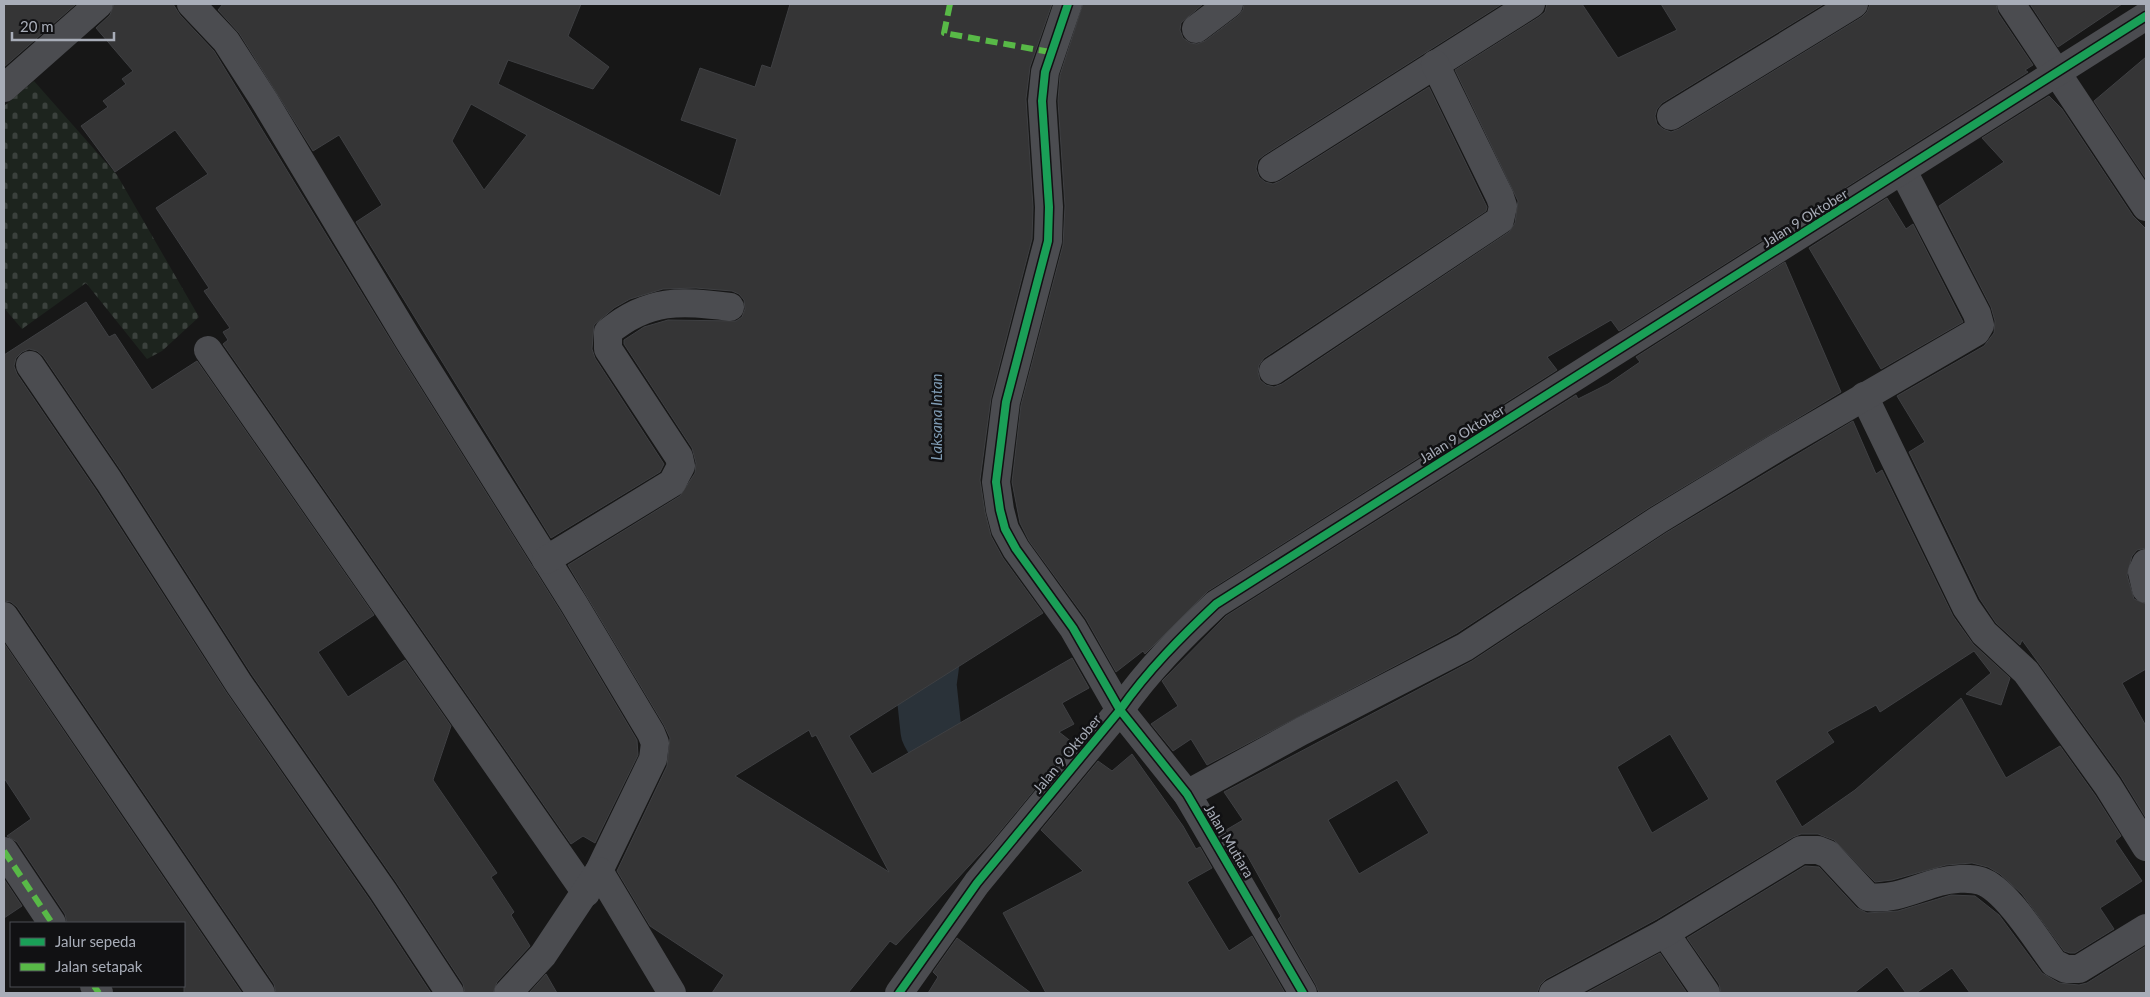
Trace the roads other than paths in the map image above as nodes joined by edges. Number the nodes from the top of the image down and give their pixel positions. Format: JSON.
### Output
{"nodes":[{"id":1,"x":99,"y":4,"type":"edge"},
{"id":2,"x":191,"y":4,"type":"edge"},
{"id":3,"x":1068,"y":4,"type":"edge"},
{"id":4,"x":1228,"y":4,"type":"edge"},
{"id":5,"x":1532,"y":4,"type":"edge"},
{"id":6,"x":1854,"y":4,"type":"edge"},
{"id":7,"x":2011,"y":4,"type":"edge"},
{"id":8,"x":2146,"y":16,"type":"edge"},
{"id":9,"x":1196,"y":29,"type":"dead end"},
{"id":10,"x":1435,"y":64,"type":"junction"},
{"id":11,"x":2056,"y":74,"type":"junction"},
{"id":12,"x":4,"y":88,"type":"edge"},
{"id":13,"x":1671,"y":116,"type":"dead end"},
{"id":14,"x":1272,"y":168,"type":"dead end"},
{"id":15,"x":1903,"y":171,"type":"junction"},
{"id":16,"x":2146,"y":207,"type":"edge"},
{"id":17,"x":730,"y":307,"type":"dead end"},
{"id":18,"x":208,"y":350,"type":"dead end"},
{"id":19,"x":30,"y":364,"type":"dead end"},
{"id":20,"x":1273,"y":372,"type":"dead end"},
{"id":21,"x":1864,"y":396,"type":"junction"},
{"id":22,"x":546,"y":560,"type":"junction"},
{"id":23,"x":2146,"y":564,"type":"edge"},
{"id":24,"x":2146,"y":589,"type":"edge"},
{"id":25,"x":4,"y":616,"type":"edge"},
{"id":26,"x":1120,"y":710,"type":"junction"},
{"id":27,"x":1186,"y":794,"type":"junction"},
{"id":28,"x":2146,"y":847,"type":"edge"},
{"id":29,"x":4,"y":851,"type":"edge"},
{"id":30,"x":593,"y":882,"type":"junction"},
{"id":31,"x":51,"y":922,"type":"edge"},
{"id":32,"x":2146,"y":928,"type":"edge"},
{"id":33,"x":1665,"y":933,"type":"junction"},
{"id":34,"x":261,"y":993,"type":"edge"},
{"id":35,"x":450,"y":993,"type":"edge"},
{"id":36,"x":508,"y":993,"type":"edge"},
{"id":37,"x":672,"y":993,"type":"edge"},
{"id":38,"x":899,"y":993,"type":"edge"},
{"id":39,"x":1304,"y":993,"type":"edge"},
{"id":40,"x":1553,"y":993,"type":"edge"},
{"id":41,"x":1706,"y":993,"type":"edge"}],
"edges":[{"from":1,"to":12,"type":"street"},
{"from":2,"to":22,"type":"street"},
{"from":3,"to":26,"type":"street","name":"Jalan Mutiara"},
{"from":4,"to":9,"type":"street"},
{"from":5,"to":10,"type":"street"},
{"from":6,"to":13,"type":"street"},
{"from":7,"to":11,"type":"street"},
{"from":8,"to":11,"type":"street","name":"Jalan 9 Oktober"},
{"from":10,"to":14,"type":"street"},
{"from":10,"to":20,"type":"street"},
{"from":11,"to":15,"type":"street","name":"Jalan 9 Oktober"},
{"from":11,"to":16,"type":"street"},
{"from":15,"to":21,"type":"street"},
{"from":15,"to":26,"type":"street","name":"Jalan 9 Oktober"},
{"from":17,"to":22,"type":"street"},
{"from":18,"to":30,"type":"street"},
{"from":19,"to":35,"type":"street"},
{"from":21,"to":27,"type":"street"},
{"from":21,"to":28,"type":"street"},
{"from":22,"to":30,"type":"street"},
{"from":23,"to":24,"type":"street"},
{"from":25,"to":34,"type":"street"},
{"from":26,"to":27,"type":"street","name":"Jalan Mutiara"},
{"from":26,"to":38,"type":"street","name":"Jalan 9 Oktober"},
{"from":27,"to":39,"type":"street","name":"Jalan Mutiara"},
{"from":29,"to":31,"type":"street"},
{"from":30,"to":36,"type":"street"},
{"from":30,"to":37,"type":"street"},
{"from":32,"to":33,"type":"street"},
{"from":33,"to":40,"type":"street"},
{"from":33,"to":41,"type":"street"}]}
